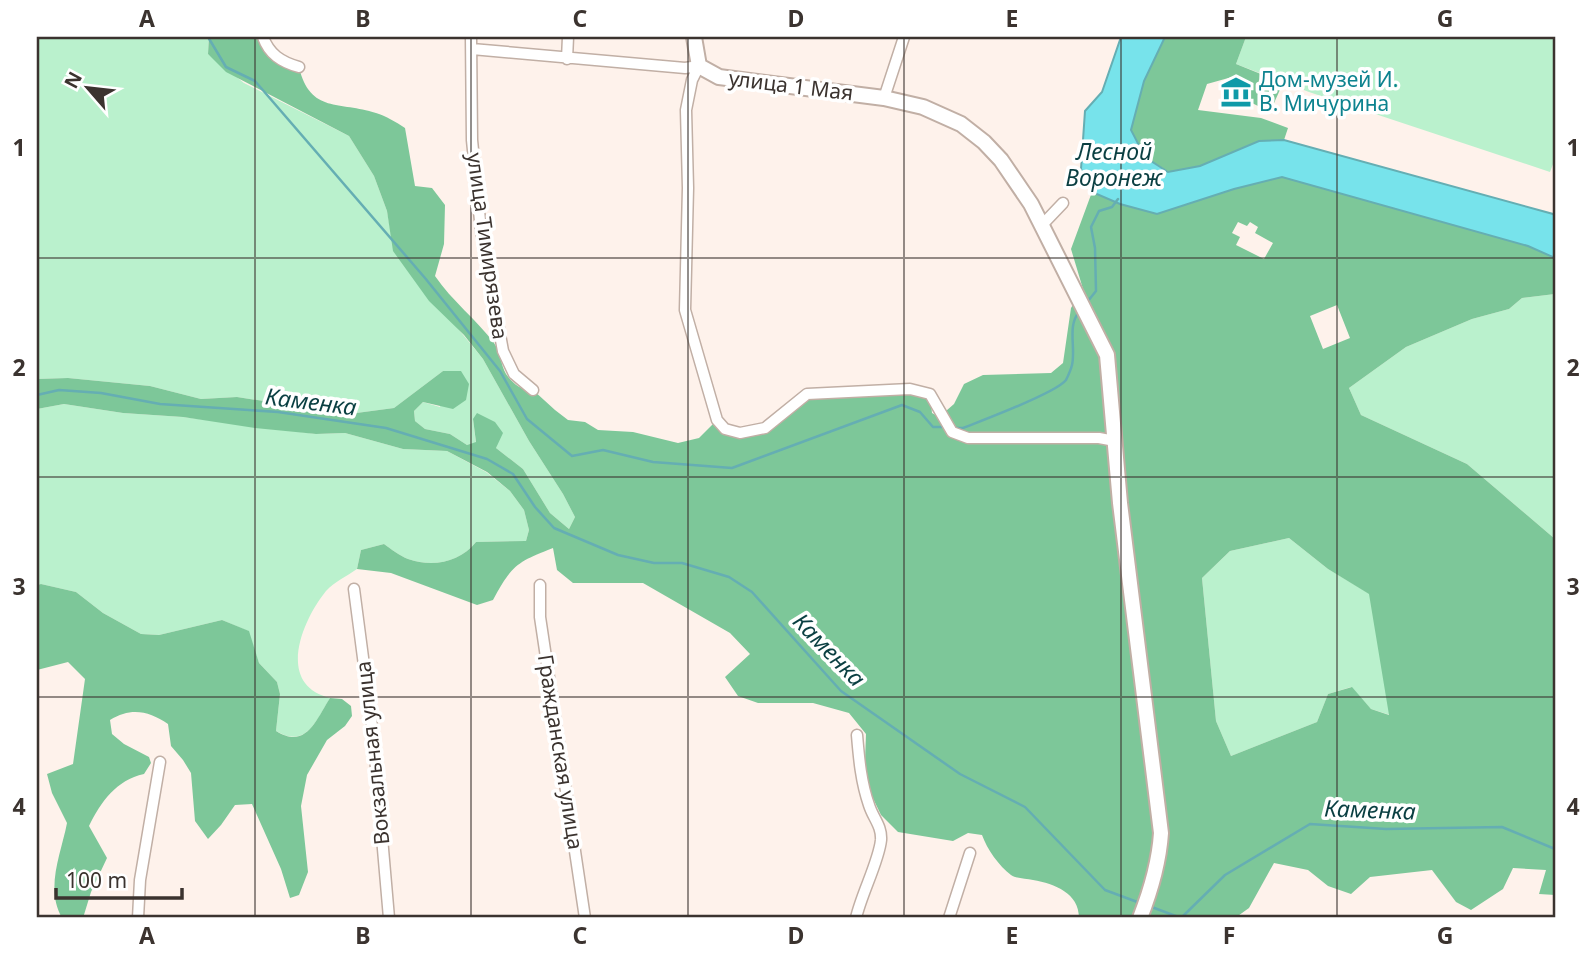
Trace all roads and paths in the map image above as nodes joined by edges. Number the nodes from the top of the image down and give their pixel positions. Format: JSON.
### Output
{"nodes":[{"id":1,"x":263,"y":37,"type":"edge"},
{"id":2,"x":471,"y":37,"type":"edge"},
{"id":3,"x":568,"y":37,"type":"edge"},
{"id":4,"x":694,"y":37,"type":"edge"},
{"id":5,"x":904,"y":37,"type":"edge"},
{"id":6,"x":472,"y":49,"type":"junction"},
{"id":7,"x":566,"y":59,"type":"junction"},
{"id":8,"x":699,"y":66,"type":"junction"},
{"id":9,"x":299,"y":67,"type":"dead end"},
{"id":10,"x":884,"y":98,"type":"junction"},
{"id":11,"x":1063,"y":203,"type":"dead end"},
{"id":12,"x":1042,"y":225,"type":"junction"},
{"id":13,"x":533,"y":390,"type":"dead end"},
{"id":14,"x":1115,"y":441,"type":"junction"},
{"id":15,"x":541,"y":585,"type":"dead end"},
{"id":16,"x":354,"y":589,"type":"dead end"},
{"id":17,"x":858,"y":735,"type":"dead end"},
{"id":18,"x":160,"y":762,"type":"dead end"},
{"id":19,"x":970,"y":853,"type":"dead end"},
{"id":20,"x":138,"y":918,"type":"edge"},
{"id":21,"x":389,"y":918,"type":"edge"},
{"id":22,"x":585,"y":918,"type":"edge"},
{"id":23,"x":856,"y":918,"type":"edge"},
{"id":24,"x":949,"y":918,"type":"edge"},
{"id":25,"x":1140,"y":918,"type":"edge"}],
"edges":[{"from":1,"to":9,"type":"street"},
{"from":2,"to":6,"type":"street","name":"улица Тимирязева"},
{"from":3,"to":7,"type":"street"},
{"from":4,"to":8,"type":"street"},
{"from":5,"to":10,"type":"street","name":"улица 1 Мая"},
{"from":6,"to":7,"type":"street"},
{"from":6,"to":13,"type":"street","name":"улица Тимирязева"},
{"from":7,"to":8,"type":"street"},
{"from":8,"to":10,"type":"street","name":"улица 1 Мая"},
{"from":8,"to":14,"type":"street"},
{"from":10,"to":12,"type":"street","name":"улица 1 Мая"},
{"from":11,"to":12,"type":"street"},
{"from":12,"to":14,"type":"street","name":"улица 1 Мая"},
{"from":14,"to":25,"type":"street","name":"улица 1 Мая"},
{"from":15,"to":22,"type":"street","name":"Гражданская улица"},
{"from":16,"to":21,"type":"street","name":"Вокзальная улица"},
{"from":17,"to":23,"type":"street"},
{"from":18,"to":20,"type":"street"},
{"from":19,"to":24,"type":"street"}]}
